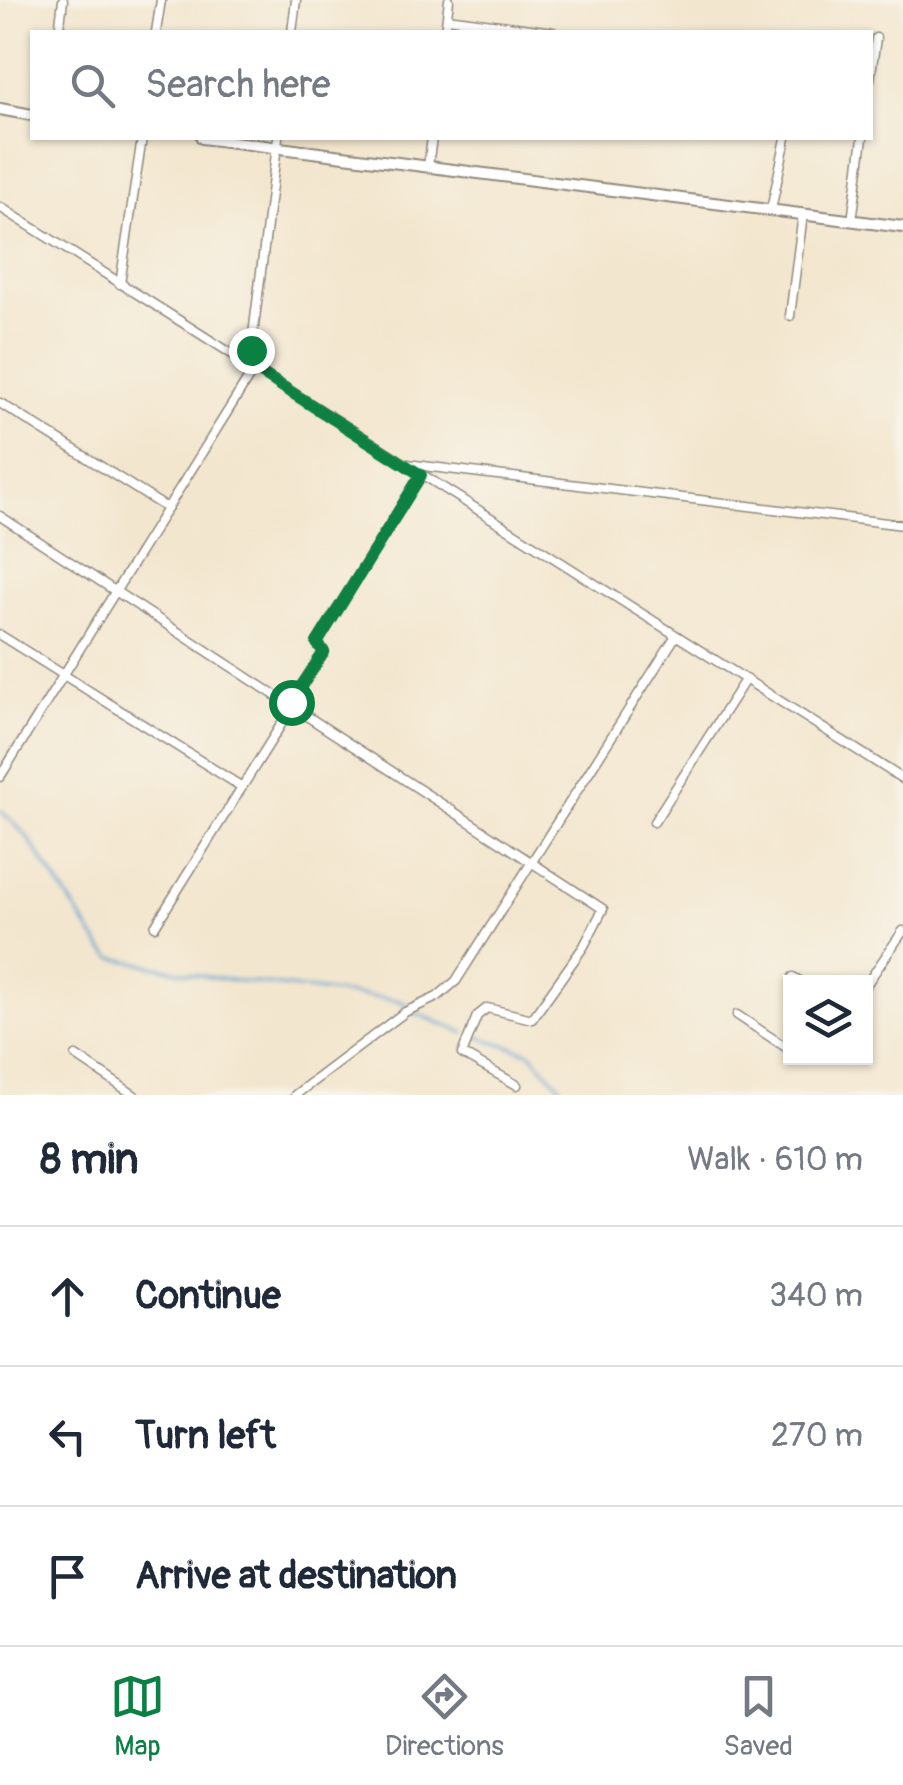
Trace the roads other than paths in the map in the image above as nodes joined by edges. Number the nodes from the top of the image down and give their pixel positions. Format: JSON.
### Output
{"nodes":[{"id":1,"x":63,"y":0,"type":"edge"},
{"id":2,"x":161,"y":0,"type":"edge"},
{"id":3,"x":296,"y":0,"type":"edge"},
{"id":4,"x":449,"y":0,"type":"edge"},
{"id":5,"x":447,"y":18,"type":"junction"},
{"id":6,"x":59,"y":30,"type":"edge"},
{"id":7,"x":156,"y":30,"type":"edge"},
{"id":8,"x":292,"y":30,"type":"edge"},
{"id":9,"x":445,"y":30,"type":"edge"},
{"id":10,"x":538,"y":30,"type":"edge"},
{"id":11,"x":876,"y":38,"type":"dead end"},
{"id":12,"x":873,"y":59,"type":"edge"},
{"id":13,"x":0,"y":109,"type":"edge"},
{"id":14,"x":30,"y":115,"type":"edge"},
{"id":15,"x":142,"y":140,"type":"edge"},
{"id":16,"x":240,"y":140,"type":"edge"},
{"id":17,"x":432,"y":140,"type":"edge"},
{"id":18,"x":786,"y":140,"type":"edge"},
{"id":19,"x":863,"y":140,"type":"edge"},
{"id":20,"x":278,"y":142,"type":"edge"},
{"id":21,"x":428,"y":166,"type":"junction"},
{"id":22,"x":0,"y":207,"type":"edge"},
{"id":23,"x":771,"y":210,"type":"junction"},
{"id":24,"x":803,"y":214,"type":"junction"},
{"id":25,"x":852,"y":220,"type":"junction"},
{"id":26,"x":903,"y":227,"type":"edge"},
{"id":27,"x":120,"y":284,"type":"junction"},
{"id":28,"x":790,"y":316,"type":"dead end"},
{"id":29,"x":252,"y":368,"type":"junction"},
{"id":30,"x":0,"y":403,"type":"edge"},
{"id":31,"x":403,"y":464,"type":"junction"},
{"id":32,"x":421,"y":475,"type":"junction"},
{"id":33,"x":165,"y":507,"type":"junction"},
{"id":34,"x":0,"y":516,"type":"edge"},
{"id":35,"x":903,"y":525,"type":"edge"},
{"id":36,"x":114,"y":589,"type":"junction"},
{"id":37,"x":0,"y":636,"type":"edge"},
{"id":38,"x":676,"y":637,"type":"junction"},
{"id":39,"x":61,"y":674,"type":"junction"},
{"id":40,"x":744,"y":680,"type":"junction"},
{"id":41,"x":292,"y":703,"type":"junction"},
{"id":42,"x":0,"y":777,"type":"edge"},
{"id":43,"x":903,"y":779,"type":"edge"},
{"id":44,"x":242,"y":787,"type":"junction"},
{"id":45,"x":654,"y":822,"type":"dead end"},
{"id":46,"x":533,"y":860,"type":"junction"},
{"id":47,"x":155,"y":926,"type":"dead end"},
{"id":48,"x":903,"y":931,"type":"edge"},
{"id":49,"x":873,"y":975,"type":"edge"},
{"id":50,"x":737,"y":1015,"type":"dead end"},
{"id":51,"x":783,"y":1045,"type":"edge"},
{"id":52,"x":76,"y":1056,"type":"dead end"},
{"id":53,"x":517,"y":1086,"type":"dead end"},
{"id":54,"x":134,"y":1095,"type":"edge"},
{"id":55,"x":295,"y":1095,"type":"edge"}],
"edges":[{"from":1,"to":6,"type":"street"},
{"from":2,"to":7,"type":"street"},
{"from":3,"to":8,"type":"street"},
{"from":4,"to":5,"type":"street"},
{"from":5,"to":9,"type":"street"},
{"from":5,"to":10,"type":"street"},
{"from":11,"to":12,"type":"street"},
{"from":13,"to":14,"type":"main road"},
{"from":15,"to":27,"type":"street"},
{"from":16,"to":20,"type":"main road"},
{"from":17,"to":21,"type":"street"},
{"from":18,"to":23,"type":"street"},
{"from":19,"to":25,"type":"street"},
{"from":20,"to":21,"type":"main road"},
{"from":20,"to":29,"type":"street"},
{"from":21,"to":23,"type":"main road"},
{"from":22,"to":27,"type":"street"},
{"from":23,"to":24,"type":"main road"},
{"from":24,"to":25,"type":"main road"},
{"from":24,"to":28,"type":"street"},
{"from":25,"to":26,"type":"main road"},
{"from":27,"to":29,"type":"street"},
{"from":29,"to":31,"type":"street"},
{"from":29,"to":33,"type":"street"},
{"from":30,"to":33,"type":"street"},
{"from":31,"to":32,"type":"street"},
{"from":31,"to":35,"type":"street"},
{"from":32,"to":38,"type":"street"},
{"from":32,"to":41,"type":"street"},
{"from":33,"to":36,"type":"street"},
{"from":34,"to":36,"type":"street"},
{"from":36,"to":39,"type":"street"},
{"from":36,"to":41,"type":"street"},
{"from":37,"to":39,"type":"street"},
{"from":38,"to":40,"type":"street"},
{"from":38,"to":46,"type":"street"},
{"from":39,"to":42,"type":"street"},
{"from":39,"to":44,"type":"street"},
{"from":40,"to":43,"type":"street"},
{"from":40,"to":45,"type":"street"},
{"from":41,"to":44,"type":"street"},
{"from":41,"to":46,"type":"street"},
{"from":44,"to":47,"type":"street"},
{"from":46,"to":53,"type":"street"},
{"from":46,"to":55,"type":"street"},
{"from":48,"to":49,"type":"street"},
{"from":50,"to":51,"type":"street"},
{"from":52,"to":54,"type":"street"}]}
